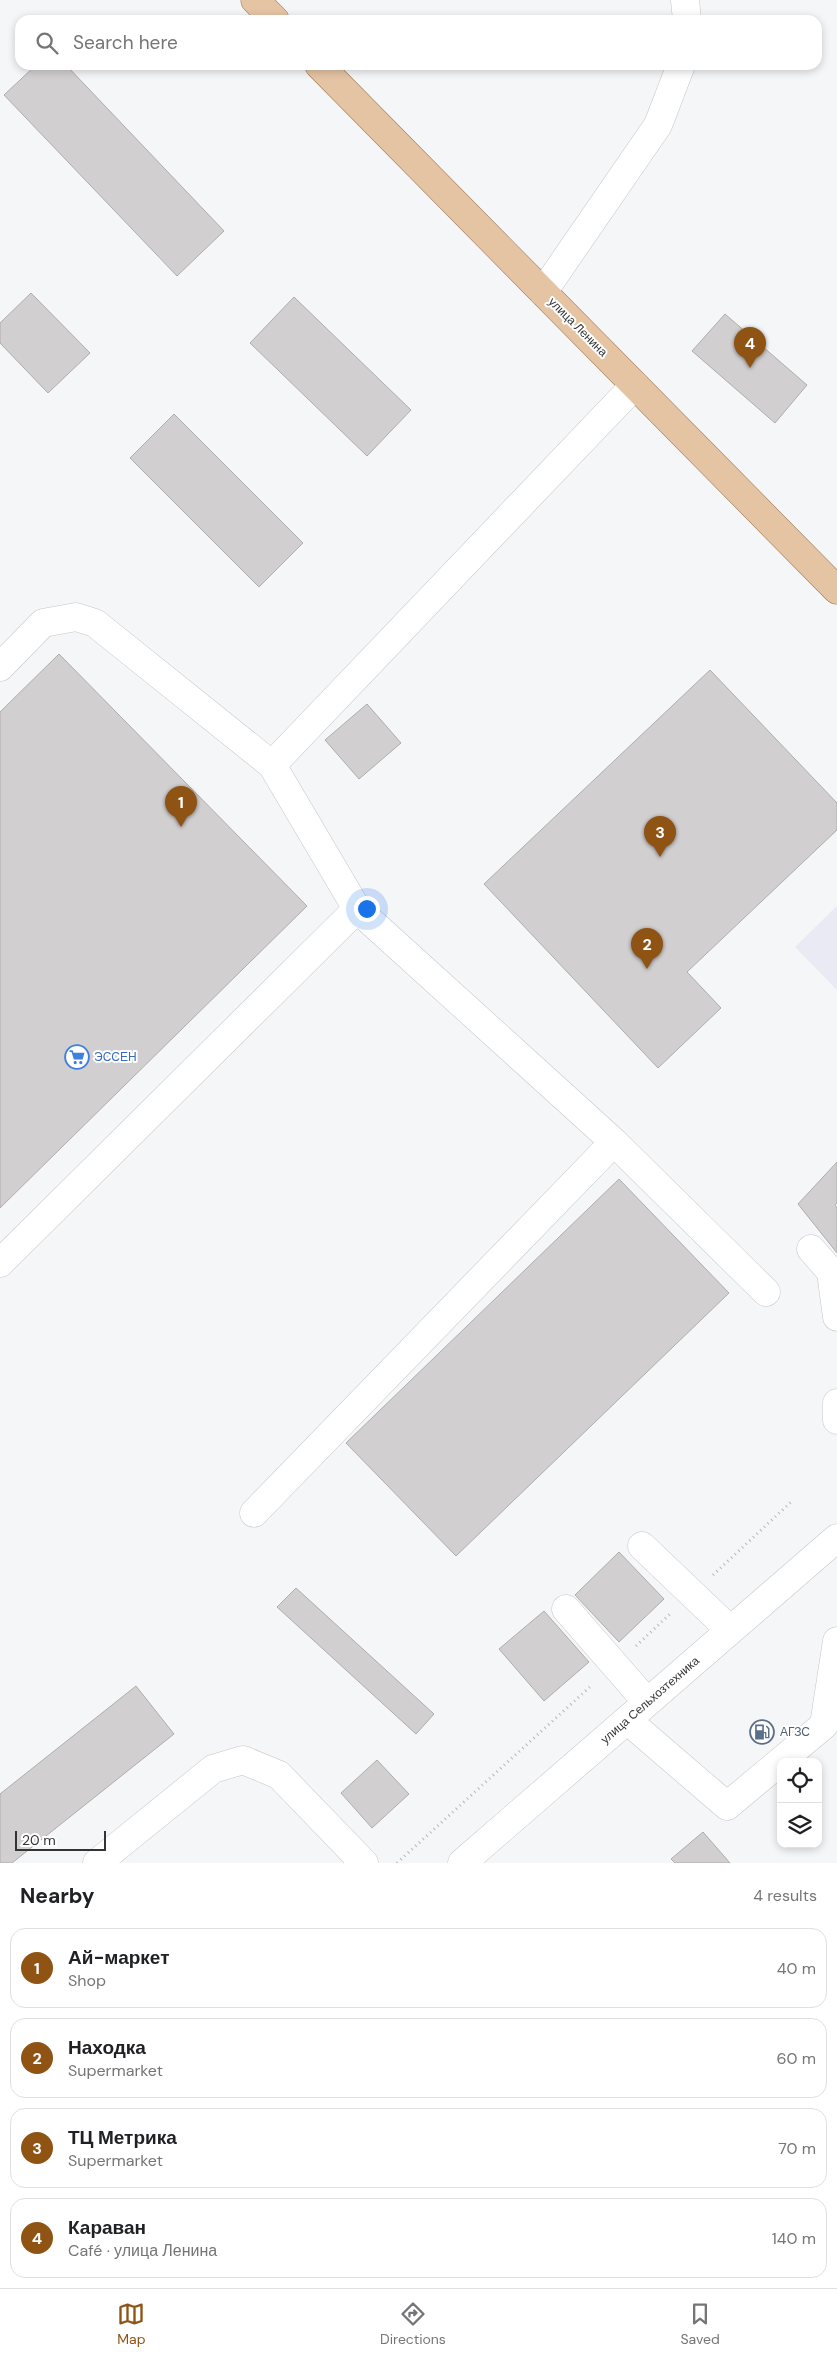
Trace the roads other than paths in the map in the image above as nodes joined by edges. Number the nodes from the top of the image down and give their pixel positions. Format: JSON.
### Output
{"nodes":[{"id":1,"x":255,"y":0,"type":"edge"},
{"id":2,"x":685,"y":0,"type":"edge"},
{"id":3,"x":270,"y":15,"type":"edge"},
{"id":4,"x":686,"y":15,"type":"edge"},
{"id":5,"x":324,"y":70,"type":"edge"},
{"id":6,"x":678,"y":70,"type":"edge"},
{"id":7,"x":543,"y":292,"type":"junction"},
{"id":8,"x":635,"y":385,"type":"junction"},
{"id":9,"x":837,"y":590,"type":"edge"},
{"id":10,"x":0,"y":667,"type":"edge"},
{"id":11,"x":272,"y":765,"type":"junction"},
{"id":12,"x":357,"y":909,"type":"junction"},
{"id":13,"x":614,"y":1142,"type":"junction"},
{"id":14,"x":811,"y":1249,"type":"dead end"},
{"id":15,"x":0,"y":1263,"type":"edge"},
{"id":16,"x":766,"y":1292,"type":"dead end"},
{"id":17,"x":837,"y":1317,"type":"edge"},
{"id":18,"x":837,"y":1403,"type":"edge"},
{"id":19,"x":837,"y":1420,"type":"edge"},
{"id":20,"x":254,"y":1513,"type":"dead end"},
{"id":21,"x":837,"y":1538,"type":"edge"},
{"id":22,"x":642,"y":1546,"type":"dead end"},
{"id":23,"x":566,"y":1610,"type":"dead end"},
{"id":24,"x":730,"y":1630,"type":"junction"},
{"id":25,"x":837,"y":1641,"type":"edge"},
{"id":26,"x":648,"y":1702,"type":"junction"},
{"id":27,"x":627,"y":1720,"type":"junction"},
{"id":28,"x":97,"y":1863,"type":"edge"},
{"id":29,"x":364,"y":1863,"type":"edge"},
{"id":30,"x":462,"y":1863,"type":"edge"}],
"edges":[{"from":1,"to":3,"type":"main road"},
{"from":2,"to":4,"type":"street"},
{"from":5,"to":7,"type":"main road","name":"улица Ленина"},
{"from":6,"to":7,"type":"street"},
{"from":7,"to":8,"type":"main road","name":"улица Ленина"},
{"from":8,"to":9,"type":"main road","name":"улица Ленина"},
{"from":8,"to":11,"type":"street"},
{"from":10,"to":11,"type":"street"},
{"from":11,"to":12,"type":"street"},
{"from":12,"to":13,"type":"street"},
{"from":12,"to":15,"type":"street"},
{"from":13,"to":16,"type":"street"},
{"from":13,"to":20,"type":"street"},
{"from":14,"to":17,"type":"street"},
{"from":18,"to":19,"type":"street"},
{"from":21,"to":24,"type":"street","name":"улица Сельхозтехника"},
{"from":22,"to":24,"type":"street"},
{"from":23,"to":26,"type":"street"},
{"from":24,"to":26,"type":"street","name":"улица Сельхозтехника"},
{"from":25,"to":27,"type":"street"},
{"from":26,"to":27,"type":"street","name":"улица Сельхозтехника"},
{"from":27,"to":30,"type":"street","name":"улица Сельхозтехника"},
{"from":28,"to":29,"type":"street"}]}
